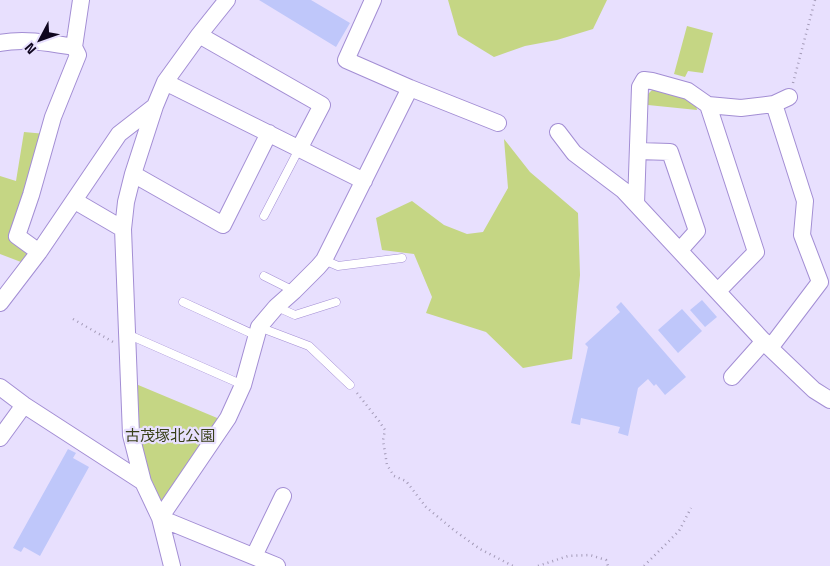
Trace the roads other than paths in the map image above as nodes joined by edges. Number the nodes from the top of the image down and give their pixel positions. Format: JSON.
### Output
{"nodes":[{"id":1,"x":80,"y":0,"type":"edge"},
{"id":2,"x":227,"y":0,"type":"edge"},
{"id":3,"x":373,"y":0,"type":"edge"},
{"id":4,"x":199,"y":35,"type":"junction"},
{"id":5,"x":0,"y":43,"type":"edge"},
{"id":6,"x":74,"y":47,"type":"junction"},
{"id":7,"x":165,"y":82,"type":"junction"},
{"id":8,"x":410,"y":88,"type":"junction"},
{"id":9,"x":708,"y":105,"type":"junction"},
{"id":10,"x":154,"y":106,"type":"junction"},
{"id":11,"x":498,"y":122,"type":"dead end"},
{"id":12,"x":558,"y":132,"type":"dead end"},
{"id":13,"x":268,"y":133,"type":"junction"},
{"id":14,"x":299,"y":149,"type":"junction"},
{"id":15,"x":638,"y":150,"type":"junction"},
{"id":16,"x":133,"y":174,"type":"junction"},
{"id":17,"x":364,"y":181,"type":"junction"},
{"id":18,"x":75,"y":201,"type":"junction"},
{"id":19,"x":636,"y":204,"type":"junction"},
{"id":20,"x":264,"y":216,"type":"dead end"},
{"id":21,"x":123,"y":229,"type":"junction"},
{"id":22,"x":680,"y":250,"type":"junction"},
{"id":23,"x":39,"y":252,"type":"junction"},
{"id":24,"x":402,"y":258,"type":"dead end"},
{"id":25,"x":324,"y":260,"type":"junction"},
{"id":26,"x":264,"y":276,"type":"dead end"},
{"id":27,"x":294,"y":291,"type":"junction"},
{"id":28,"x":718,"y":291,"type":"junction"},
{"id":29,"x":2,"y":296,"type":"edge"},
{"id":30,"x":183,"y":302,"type":"dead end"},
{"id":31,"x":336,"y":302,"type":"dead end"},
{"id":32,"x":276,"y":307,"type":"junction"},
{"id":33,"x":258,"y":332,"type":"junction"},
{"id":34,"x":127,"y":342,"type":"junction"},
{"id":35,"x":767,"y":344,"type":"junction"},
{"id":36,"x":732,"y":377,"type":"dead end"},
{"id":37,"x":243,"y":384,"type":"junction"},
{"id":38,"x":350,"y":385,"type":"road end"},
{"id":39,"x":0,"y":387,"type":"edge"},
{"id":40,"x":830,"y":400,"type":"edge"},
{"id":41,"x":24,"y":405,"type":"junction"},
{"id":42,"x":0,"y":438,"type":"edge"},
{"id":43,"x":143,"y":482,"type":"junction"},
{"id":44,"x":283,"y":496,"type":"dead end"},
{"id":45,"x":160,"y":518,"type":"junction"},
{"id":46,"x":254,"y":556,"type":"junction"},
{"id":47,"x":172,"y":566,"type":"edge"},
{"id":48,"x":277,"y":566,"type":"edge"}],
"edges":[{"from":1,"to":6,"type":"street"},
{"from":2,"to":4,"type":"street"},
{"from":3,"to":8,"type":"street"},
{"from":4,"to":7,"type":"street"},
{"from":4,"to":14,"type":"street"},
{"from":5,"to":6,"type":"street"},
{"from":6,"to":23,"type":"street"},
{"from":7,"to":10,"type":"street"},
{"from":7,"to":13,"type":"street"},
{"from":8,"to":11,"type":"street"},
{"from":8,"to":17,"type":"street"},
{"from":9,"to":15,"type":"street"},
{"from":9,"to":28,"type":"street"},
{"from":9,"to":35,"type":"street"},
{"from":10,"to":16,"type":"street"},
{"from":10,"to":18,"type":"street"},
{"from":12,"to":19,"type":"street"},
{"from":13,"to":14,"type":"street"},
{"from":13,"to":16,"type":"street"},
{"from":14,"to":17,"type":"street"},
{"from":14,"to":20,"type":"lane"},
{"from":15,"to":19,"type":"street"},
{"from":15,"to":22,"type":"street"},
{"from":16,"to":21,"type":"street"},
{"from":17,"to":25,"type":"street"},
{"from":18,"to":21,"type":"street"},
{"from":18,"to":23,"type":"street"},
{"from":19,"to":22,"type":"street"},
{"from":21,"to":34,"type":"street"},
{"from":22,"to":28,"type":"street"},
{"from":23,"to":29,"type":"street"},
{"from":24,"to":25,"type":"lane"},
{"from":25,"to":27,"type":"street"},
{"from":26,"to":27,"type":"lane"},
{"from":27,"to":32,"type":"street"},
{"from":28,"to":35,"type":"street"},
{"from":30,"to":33,"type":"lane"},
{"from":31,"to":32,"type":"lane"},
{"from":32,"to":33,"type":"street"},
{"from":33,"to":37,"type":"street"},
{"from":33,"to":38,"type":"lane"},
{"from":34,"to":37,"type":"lane"},
{"from":34,"to":43,"type":"street"},
{"from":35,"to":36,"type":"street"},
{"from":35,"to":40,"type":"street"},
{"from":37,"to":45,"type":"street"},
{"from":39,"to":41,"type":"street"},
{"from":41,"to":42,"type":"street"},
{"from":41,"to":43,"type":"street"},
{"from":43,"to":45,"type":"street"},
{"from":44,"to":46,"type":"street"},
{"from":45,"to":46,"type":"street"},
{"from":45,"to":47,"type":"street"},
{"from":46,"to":48,"type":"street"}]}
